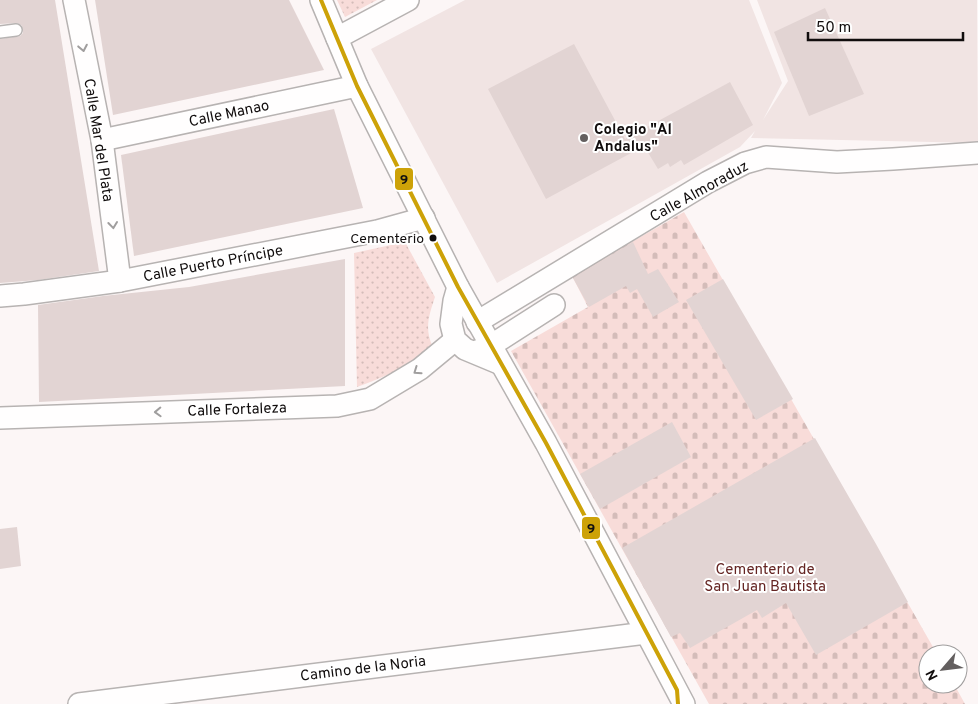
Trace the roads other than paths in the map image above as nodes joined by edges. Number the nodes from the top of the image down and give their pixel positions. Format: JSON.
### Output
{"nodes":[{"id":1,"x":74,"y":0,"type":"edge"},
{"id":2,"x":321,"y":0,"type":"edge"},
{"id":3,"x":408,"y":0,"type":"edge"},
{"id":4,"x":16,"y":30,"type":"dead end"},
{"id":5,"x":0,"y":32,"type":"edge"},
{"id":6,"x":337,"y":38,"type":"junction"},
{"id":7,"x":357,"y":86,"type":"junction"},
{"id":8,"x":102,"y":140,"type":"junction"},
{"id":9,"x":978,"y":153,"type":"edge"},
{"id":10,"x":424,"y":218,"type":"junction"},
{"id":11,"x":120,"y":281,"type":"junction"},
{"id":12,"x":458,"y":287,"type":"junction"},
{"id":13,"x":0,"y":296,"type":"edge"},
{"id":14,"x":554,"y":306,"type":"dead end"},
{"id":15,"x":477,"y":322,"type":"junction"},
{"id":16,"x":460,"y":344,"type":"junction"},
{"id":17,"x":490,"y":346,"type":"junction"},
{"id":18,"x":501,"y":364,"type":"junction"},
{"id":19,"x":0,"y":418,"type":"edge"},
{"id":20,"x":646,"y":633,"type":"junction"},
{"id":21,"x":680,"y":699,"type":"edge"},
{"id":22,"x":79,"y":704,"type":"edge"}],
"edges":[{"from":1,"to":8,"type":"street","name":"Calle Mar del Plata","one_way":true},
{"from":2,"to":6,"type":"street"},
{"from":3,"to":6,"type":"street"},
{"from":4,"to":5,"type":"lane"},
{"from":6,"to":7,"type":"street"},
{"from":7,"to":8,"type":"street","name":"Calle Manao"},
{"from":7,"to":10,"type":"street"},
{"from":8,"to":11,"type":"street","name":"Calle Mar del Plata","one_way":true},
{"from":9,"to":15,"type":"street","name":"Calle Almoraduz"},
{"from":10,"to":11,"type":"street","name":"Calle Puerto Príncipe"},
{"from":10,"to":12,"type":"street"},
{"from":11,"to":13,"type":"street","name":"Calle Puerto Príncipe"},
{"from":12,"to":15,"type":"street"},
{"from":12,"to":16,"type":"street"},
{"from":14,"to":17,"type":"street"},
{"from":15,"to":17,"type":"street"},
{"from":16,"to":17,"type":"street"},
{"from":16,"to":18,"type":"street"},
{"from":16,"to":19,"type":"street","name":"Calle Fortaleza","one_way":true},
{"from":17,"to":18,"type":"street"},
{"from":18,"to":20,"type":"street"},
{"from":20,"to":21,"type":"street"},
{"from":20,"to":22,"type":"street","name":"Camino de la Noria"}]}
